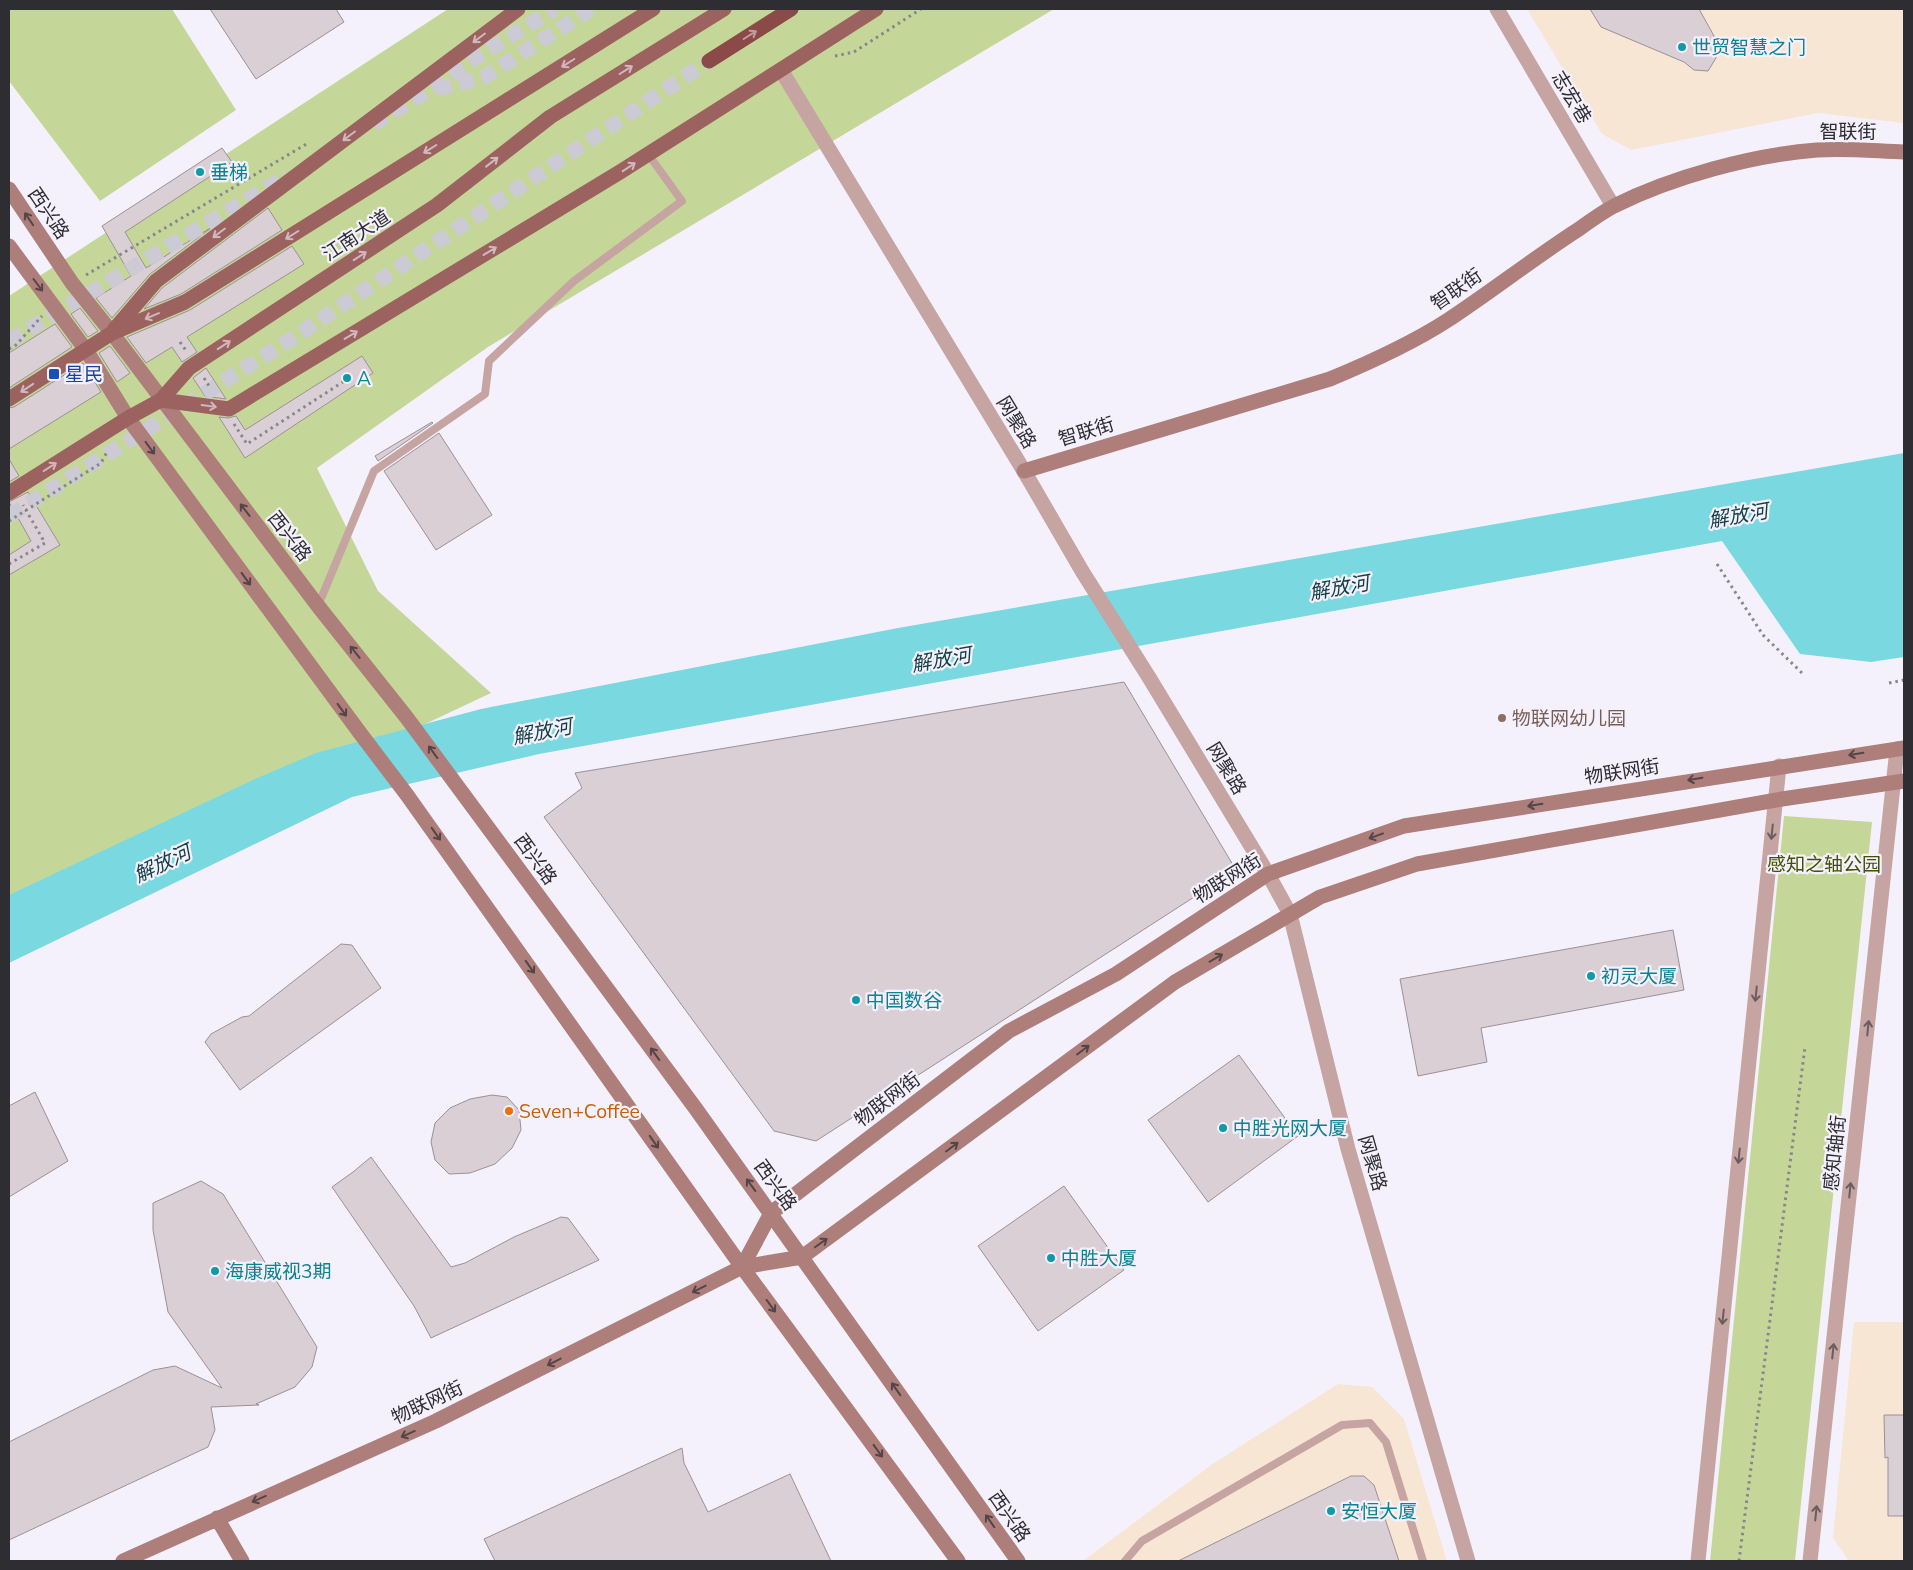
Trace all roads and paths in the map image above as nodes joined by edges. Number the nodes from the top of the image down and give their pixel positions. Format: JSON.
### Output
{"nodes":[{"id":1,"x":518,"y":9,"type":"edge"},
{"id":2,"x":653,"y":9,"type":"edge"},
{"id":3,"x":724,"y":9,"type":"edge"},
{"id":4,"x":791,"y":9,"type":"edge"},
{"id":5,"x":876,"y":9,"type":"edge"},
{"id":6,"x":1497,"y":9,"type":"edge"},
{"id":7,"x":709,"y":61,"type":"tunnel mouth"},
{"id":8,"x":781,"y":70,"type":"junction"},
{"id":9,"x":314,"y":140,"type":"dead end"},
{"id":10,"x":1904,"y":152,"type":"edge"},
{"id":11,"x":648,"y":154,"type":"junction"},
{"id":12,"x":9,"y":189,"type":"edge"},
{"id":13,"x":1613,"y":206,"type":"junction"},
{"id":14,"x":9,"y":246,"type":"edge"},
{"id":15,"x":72,"y":283,"type":"junction"},
{"id":16,"x":112,"y":333,"type":"junction"},
{"id":17,"x":86,"y":350,"type":"junction"},
{"id":18,"x":349,"y":378,"type":"dead end"},
{"id":19,"x":9,"y":399,"type":"edge"},
{"id":20,"x":161,"y":400,"type":"junction"},
{"id":21,"x":128,"y":418,"type":"junction"},
{"id":22,"x":288,"y":418,"type":"dead end"},
{"id":23,"x":110,"y":448,"type":"dead end"},
{"id":24,"x":1024,"y":471,"type":"junction"},
{"id":25,"x":9,"y":493,"type":"edge"},
{"id":26,"x":22,"y":504,"type":"dead end"},
{"id":27,"x":9,"y":522,"type":"edge"},
{"id":28,"x":9,"y":564,"type":"edge"},
{"id":29,"x":1717,"y":564,"type":"dead end"},
{"id":30,"x":318,"y":606,"type":"junction"},
{"id":31,"x":1802,"y":673,"type":"dead end"},
{"id":32,"x":1904,"y":680,"type":"edge"},
{"id":33,"x":1889,"y":683,"type":"dead end"},
{"id":34,"x":1901,"y":748,"type":"edge"},
{"id":35,"x":1779,"y":766,"type":"junction"},
{"id":36,"x":1899,"y":782,"type":"edge"},
{"id":37,"x":1775,"y":800,"type":"junction"},
{"id":38,"x":1268,"y":874,"type":"junction"},
{"id":39,"x":1290,"y":914,"type":"junction"},
{"id":40,"x":1805,"y":1047,"type":"dead end"},
{"id":41,"x":771,"y":1213,"type":"junction"},
{"id":42,"x":802,"y":1257,"type":"junction"},
{"id":43,"x":742,"y":1267,"type":"junction"},
{"id":44,"x":217,"y":1518,"type":"junction"},
{"id":45,"x":123,"y":1561,"type":"edge"},
{"id":46,"x":242,"y":1561,"type":"edge"},
{"id":47,"x":958,"y":1561,"type":"edge"},
{"id":48,"x":1018,"y":1561,"type":"edge"},
{"id":49,"x":1125,"y":1561,"type":"edge"},
{"id":50,"x":1423,"y":1561,"type":"edge"},
{"id":51,"x":1468,"y":1561,"type":"edge"},
{"id":52,"x":1698,"y":1561,"type":"edge"},
{"id":53,"x":1739,"y":1561,"type":"edge"},
{"id":54,"x":1810,"y":1561,"type":"edge"}],
"edges":[{"from":1,"to":16,"type":"main road","one_way":true},
{"from":2,"to":16,"type":"main road","name":"江南大道","one_way":true},
{"from":20,"to":3,"type":"main road","name":"江南大道","one_way":true},
{"from":7,"to":4,"type":"highway","one_way":true},
{"from":5,"to":8,"type":"main road"},
{"from":6,"to":13,"type":"street","name":"志宏巷"},
{"from":8,"to":11,"type":"main road"},
{"from":8,"to":24,"type":"street","name":"网聚路"},
{"from":9,"to":15,"type":"path"},
{"from":10,"to":13,"type":"street","name":"智联街"},
{"from":20,"to":11,"type":"main road","one_way":true},
{"from":11,"to":30,"type":"lane"},
{"from":15,"to":12,"type":"street","name":"西兴路","one_way":true},
{"from":13,"to":24,"type":"street","name":"智联街"},
{"from":14,"to":17,"type":"street","one_way":true},
{"from":15,"to":16,"type":"street","name":"西兴路"},
{"from":16,"to":17,"type":"main road","name":"江南大道"},
{"from":16,"to":20,"type":"street","name":"西兴路"},
{"from":17,"to":19,"type":"main road","name":"江南大道","one_way":true},
{"from":17,"to":21,"type":"street"},
{"from":18,"to":22,"type":"path"},
{"from":20,"to":21,"type":"main road","name":"江南大道"},
{"from":30,"to":20,"type":"street","name":"西兴路","one_way":true},
{"from":25,"to":21,"type":"main road","name":"江南大道","one_way":true},
{"from":21,"to":43,"type":"street","one_way":true},
{"from":23,"to":27,"type":"path"},
{"from":24,"to":38,"type":"street","name":"网聚路"},
{"from":26,"to":28,"type":"path"},
{"from":29,"to":31,"type":"path"},
{"from":41,"to":30,"type":"street","name":"西兴路","one_way":true},
{"from":32,"to":33,"type":"path"},
{"from":34,"to":35,"type":"street","name":"物联网街","one_way":true},
{"from":34,"to":36,"type":"street","name":"感知轴街"},
{"from":35,"to":37,"type":"street"},
{"from":35,"to":38,"type":"street","name":"物联网街","one_way":true},
{"from":36,"to":37,"type":"street","name":"物联网街"},
{"from":54,"to":36,"type":"street","name":"感知轴街","one_way":true},
{"from":37,"to":39,"type":"street","name":"物联网街"},
{"from":37,"to":52,"type":"street","one_way":true},
{"from":38,"to":39,"type":"street","name":"网聚路"},
{"from":38,"to":41,"type":"street","name":"物联网街"},
{"from":42,"to":39,"type":"street","name":"物联网街","one_way":true},
{"from":39,"to":51,"type":"street","name":"网聚路"},
{"from":40,"to":53,"type":"path"},
{"from":41,"to":42,"type":"street","name":"西兴路"},
{"from":41,"to":43,"type":"street","name":"物联网街"},
{"from":42,"to":43,"type":"street","name":"物联网街"},
{"from":48,"to":42,"type":"street","name":"西兴路","one_way":true},
{"from":43,"to":44,"type":"street","name":"物联网街","one_way":true},
{"from":43,"to":47,"type":"street","one_way":true},
{"from":44,"to":45,"type":"street","name":"物联网街"},
{"from":44,"to":46,"type":"street"},
{"from":49,"to":50,"type":"lane"}]}
